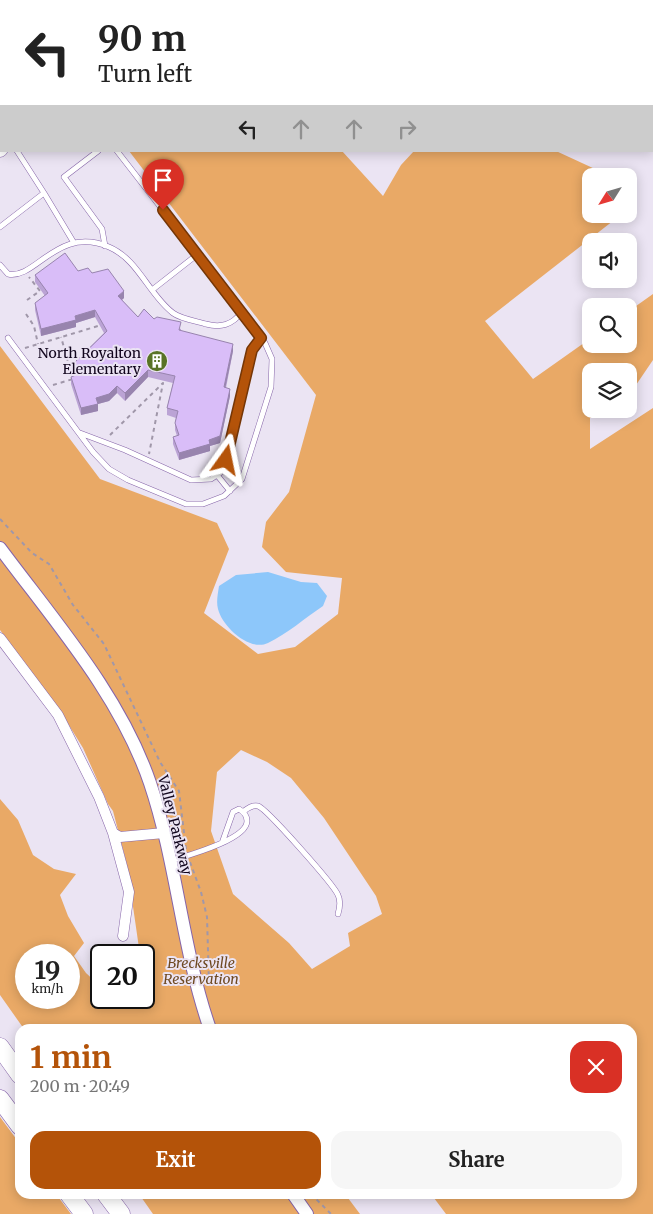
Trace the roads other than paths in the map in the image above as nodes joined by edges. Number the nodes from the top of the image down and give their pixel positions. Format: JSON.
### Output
{"nodes":[{"id":1,"x":18,"y":152,"type":"edge"},
{"id":2,"x":97,"y":152,"type":"edge"},
{"id":3,"x":118,"y":152,"type":"edge"},
{"id":4,"x":44,"y":193,"type":"junction"},
{"id":5,"x":0,"y":227,"type":"edge"},
{"id":6,"x":74,"y":243,"type":"junction"},
{"id":7,"x":105,"y":246,"type":"junction"},
{"id":8,"x":198,"y":254,"type":"junction"},
{"id":9,"x":0,"y":265,"type":"edge"},
{"id":10,"x":152,"y":290,"type":"junction"},
{"id":11,"x":242,"y":312,"type":"junction"},
{"id":12,"x":8,"y":338,"type":"dead end"},
{"id":13,"x":261,"y":338,"type":"junction"},
{"id":14,"x":79,"y":433,"type":"junction"},
{"id":15,"x":217,"y":475,"type":"junction"},
{"id":16,"x":230,"y":491,"type":"junction"},
{"id":17,"x":0,"y":548,"type":"edge"},
{"id":18,"x":0,"y":638,"type":"edge"},
{"id":19,"x":244,"y":811,"type":"junction"},
{"id":20,"x":113,"y":832,"type":"junction"},
{"id":21,"x":164,"y":833,"type":"junction"},
{"id":22,"x":222,"y":842,"type":"junction"},
{"id":23,"x":170,"y":861,"type":"junction"},
{"id":24,"x":338,"y":914,"type":"dead end"},
{"id":25,"x":123,"y":936,"type":"dead end"},
{"id":26,"x":209,"y":1024,"type":"edge"},
{"id":27,"x":0,"y":1047,"type":"edge"},
{"id":28,"x":15,"y":1068,"type":"edge"},
{"id":29,"x":0,"y":1099,"type":"edge"},
{"id":30,"x":15,"y":1119,"type":"edge"},
{"id":31,"x":73,"y":1199,"type":"edge"},
{"id":32,"x":110,"y":1199,"type":"edge"},
{"id":33,"x":297,"y":1199,"type":"edge"},
{"id":34,"x":84,"y":1214,"type":"edge"},
{"id":35,"x":121,"y":1214,"type":"edge"},
{"id":36,"x":308,"y":1214,"type":"edge"}],
"edges":[{"from":1,"to":4,"type":"lane"},
{"from":2,"to":7,"type":"lane"},
{"from":3,"to":8,"type":"lane"},
{"from":4,"to":5,"type":"lane"},
{"from":4,"to":6,"type":"lane"},
{"from":6,"to":7,"type":"lane"},
{"from":6,"to":9,"type":"lane"},
{"from":7,"to":10,"type":"lane"},
{"from":8,"to":10,"type":"lane"},
{"from":8,"to":11,"type":"lane"},
{"from":10,"to":11,"type":"lane"},
{"from":11,"to":13,"type":"lane"},
{"from":12,"to":14,"type":"lane"},
{"from":13,"to":15,"type":"lane"},
{"from":13,"to":16,"type":"lane"},
{"from":14,"to":15,"type":"lane"},
{"from":14,"to":16,"type":"lane"},
{"from":15,"to":16,"type":"lane"},
{"from":17,"to":21,"type":"street","name":"Valley Parkway"},
{"from":18,"to":20,"type":"street"},
{"from":19,"to":22,"type":"lane"},
{"from":19,"to":22,"type":"lane"},
{"from":19,"to":24,"type":"lane"},
{"from":20,"to":21,"type":"street"},
{"from":20,"to":25,"type":"street"},
{"from":21,"to":23,"type":"street","name":"Valley Parkway"},
{"from":22,"to":23,"type":"lane"},
{"from":23,"to":26,"type":"street","name":"Valley Parkway"},
{"from":27,"to":28,"type":"highway"},
{"from":29,"to":30,"type":"highway"},
{"from":31,"to":34,"type":"highway"},
{"from":32,"to":35,"type":"highway"},
{"from":33,"to":36,"type":"street"}]}
